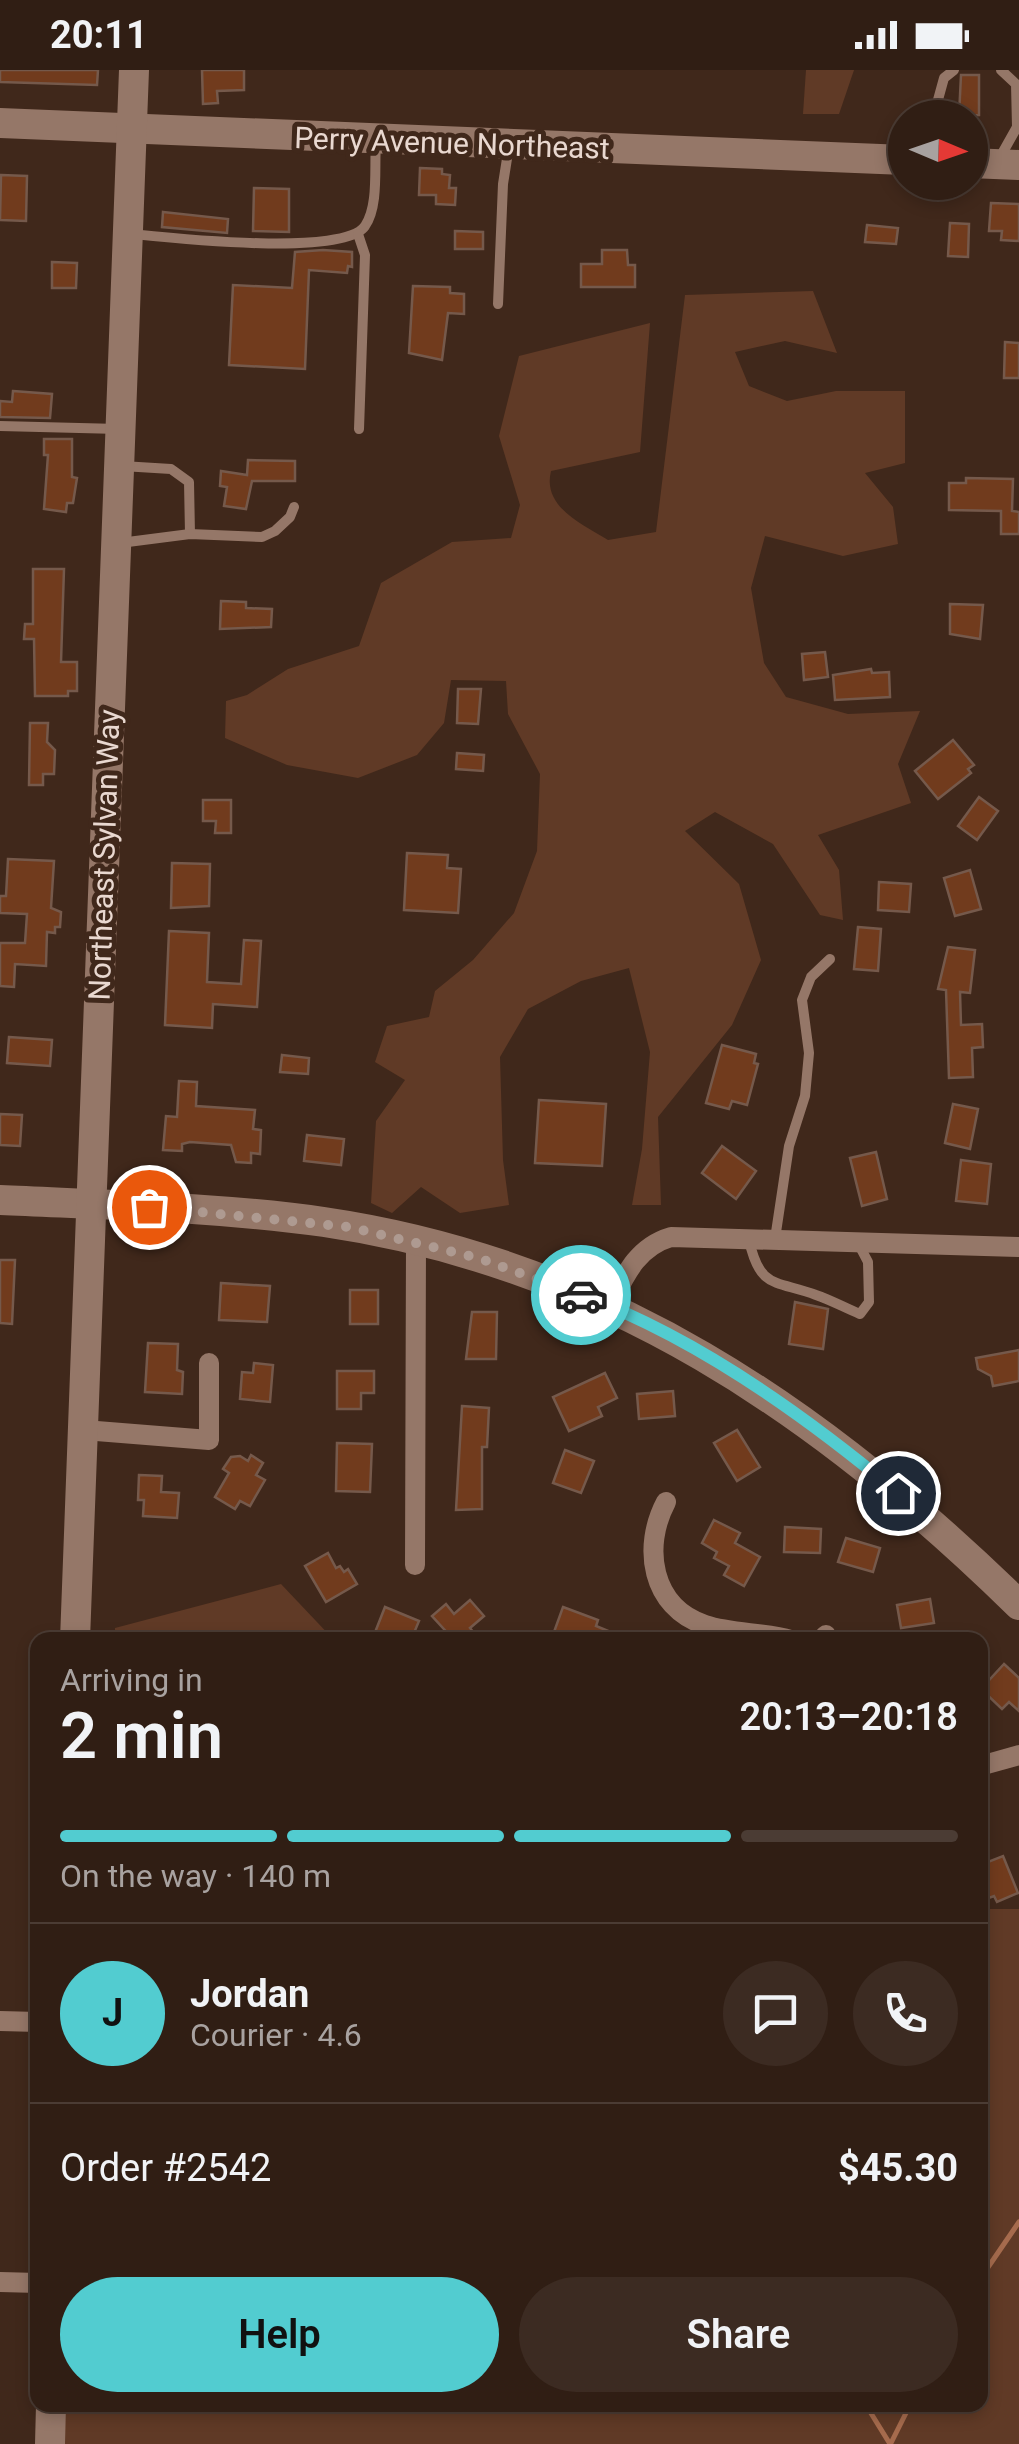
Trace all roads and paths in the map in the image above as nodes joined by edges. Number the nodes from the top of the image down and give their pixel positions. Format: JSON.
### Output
{"nodes":[{"id":1,"x":134,"y":70,"type":"edge"},
{"id":2,"x":954,"y":70,"type":"edge"},
{"id":3,"x":1001,"y":70,"type":"edge"},
{"id":4,"x":938,"y":100,"type":"edge"},
{"id":5,"x":0,"y":122,"type":"edge"},
{"id":6,"x":131,"y":130,"type":"junction"},
{"id":7,"x":376,"y":140,"type":"junction"},
{"id":8,"x":510,"y":145,"type":"junction"},
{"id":9,"x":888,"y":159,"type":"edge"},
{"id":10,"x":995,"y":164,"type":"edge"},
{"id":11,"x":126,"y":234,"type":"junction"},
{"id":12,"x":358,"y":234,"type":"junction"},
{"id":13,"x":498,"y":304,"type":"dead end"},
{"id":14,"x":0,"y":426,"type":"edge"},
{"id":15,"x":119,"y":429,"type":"junction"},
{"id":16,"x":359,"y":429,"type":"dead end"},
{"id":17,"x":118,"y":466,"type":"junction"},
{"id":18,"x":294,"y":506,"type":"dead end"},
{"id":19,"x":190,"y":534,"type":"junction"},
{"id":20,"x":114,"y":544,"type":"junction"},
{"id":21,"x":830,"y":959,"type":"dead end"},
{"id":22,"x":0,"y":1200,"type":"edge"},
{"id":23,"x":92,"y":1204,"type":"junction"},
{"id":24,"x":749,"y":1239,"type":"junction"},
{"id":25,"x":775,"y":1240,"type":"junction"},
{"id":26,"x":416,"y":1242,"type":"junction"},
{"id":27,"x":858,"y":1242,"type":"junction"},
{"id":28,"x":1019,"y":1248,"type":"edge"},
{"id":29,"x":610,"y":1305,"type":"junction"},
{"id":30,"x":208,"y":1363,"type":"dead end"},
{"id":31,"x":84,"y":1430,"type":"junction"},
{"id":32,"x":666,"y":1502,"type":"dead end"},
{"id":33,"x":415,"y":1565,"type":"dead end"},
{"id":34,"x":1019,"y":1605,"type":"edge"},
{"id":35,"x":76,"y":1632,"type":"edge"},
{"id":36,"x":743,"y":1632,"type":"edge"},
{"id":37,"x":1019,"y":1754,"type":"edge"},
{"id":38,"x":988,"y":1764,"type":"edge"},
{"id":39,"x":0,"y":2020,"type":"edge"},
{"id":40,"x":30,"y":2022,"type":"edge"},
{"id":41,"x":0,"y":2282,"type":"edge"},
{"id":42,"x":30,"y":2283,"type":"edge"},
{"id":43,"x":51,"y":2412,"type":"edge"},
{"id":44,"x":50,"y":2444,"type":"edge"}],
"edges":[{"from":1,"to":6,"type":"main road","name":"Northeast Sylvan Way"},
{"from":2,"to":4,"type":"lane"},
{"from":3,"to":10,"type":"lane"},
{"from":5,"to":6,"type":"main road","name":"Perry Avenue Northeast"},
{"from":6,"to":7,"type":"main road","name":"Perry Avenue Northeast"},
{"from":6,"to":11,"type":"main road","name":"Northeast Sylvan Way"},
{"from":7,"to":8,"type":"main road","name":"Perry Avenue Northeast"},
{"from":7,"to":12,"type":"lane"},
{"from":8,"to":9,"type":"main road","name":"Perry Avenue Northeast"},
{"from":8,"to":13,"type":"lane"},
{"from":11,"to":12,"type":"lane"},
{"from":11,"to":15,"type":"main road","name":"Northeast Sylvan Way"},
{"from":12,"to":16,"type":"lane"},
{"from":14,"to":15,"type":"lane"},
{"from":15,"to":17,"type":"main road","name":"Northeast Sylvan Way"},
{"from":17,"to":19,"type":"lane"},
{"from":17,"to":20,"type":"main road","name":"Northeast Sylvan Way"},
{"from":18,"to":19,"type":"lane"},
{"from":19,"to":20,"type":"lane"},
{"from":20,"to":23,"type":"main road","name":"Northeast Sylvan Way"},
{"from":21,"to":25,"type":"lane"},
{"from":22,"to":23,"type":"main road"},
{"from":23,"to":26,"type":"main road"},
{"from":23,"to":31,"type":"main road","name":"Northeast Sylvan Way"},
{"from":24,"to":25,"type":"street"},
{"from":24,"to":27,"type":"lane"},
{"from":24,"to":29,"type":"street"},
{"from":25,"to":27,"type":"street"},
{"from":26,"to":29,"type":"main road"},
{"from":26,"to":33,"type":"street"},
{"from":27,"to":28,"type":"street"},
{"from":29,"to":34,"type":"main road"},
{"from":30,"to":31,"type":"street"},
{"from":31,"to":35,"type":"main road","name":"Northeast Sylvan Way"},
{"from":32,"to":36,"type":"street"},
{"from":37,"to":38,"type":"street"},
{"from":39,"to":40,"type":"street"},
{"from":41,"to":42,"type":"street"},
{"from":43,"to":44,"type":"main road"}]}
